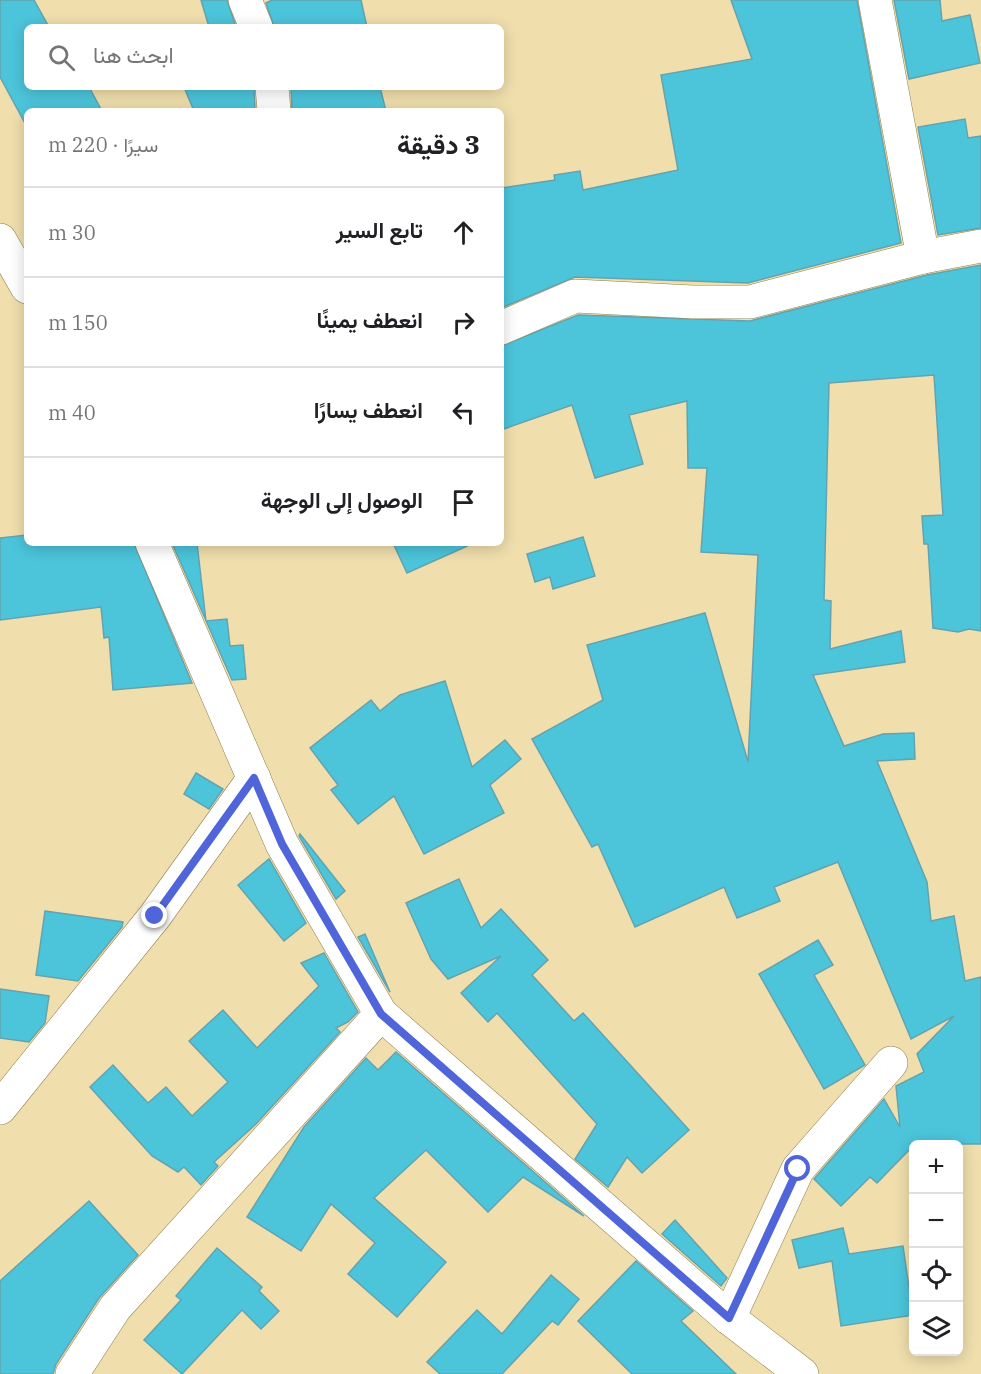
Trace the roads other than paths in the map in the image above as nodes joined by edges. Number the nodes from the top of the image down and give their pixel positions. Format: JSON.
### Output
{"nodes":[{"id":1,"x":245,"y":0,"type":"edge"},
{"id":2,"x":875,"y":0,"type":"edge"},
{"id":3,"x":255,"y":24,"type":"edge"},
{"id":4,"x":272,"y":90,"type":"edge"},
{"id":5,"x":274,"y":108,"type":"edge"},
{"id":6,"x":0,"y":240,"type":"edge"},
{"id":7,"x":981,"y":246,"type":"edge"},
{"id":8,"x":922,"y":257,"type":"junction"},
{"id":9,"x":24,"y":282,"type":"edge"},
{"id":10,"x":504,"y":327,"type":"edge"},
{"id":11,"x":153,"y":546,"type":"edge"},
{"id":12,"x":254,"y":778,"type":"junction"},
{"id":13,"x":381,"y":1014,"type":"junction"},
{"id":14,"x":891,"y":1063,"type":"dead end"},
{"id":15,"x":0,"y":1108,"type":"edge"},
{"id":16,"x":729,"y":1318,"type":"junction"},
{"id":17,"x":72,"y":1374,"type":"edge"},
{"id":18,"x":802,"y":1374,"type":"edge"}],
"edges":[{"from":1,"to":3,"type":"street"},
{"from":2,"to":8,"type":"street"},
{"from":4,"to":5,"type":"street"},
{"from":6,"to":9,"type":"street"},
{"from":7,"to":8,"type":"street"},
{"from":8,"to":10,"type":"street"},
{"from":11,"to":12,"type":"street"},
{"from":12,"to":13,"type":"street"},
{"from":12,"to":15,"type":"street"},
{"from":13,"to":16,"type":"street"},
{"from":13,"to":17,"type":"street"},
{"from":14,"to":16,"type":"street"},
{"from":16,"to":18,"type":"street"}]}
